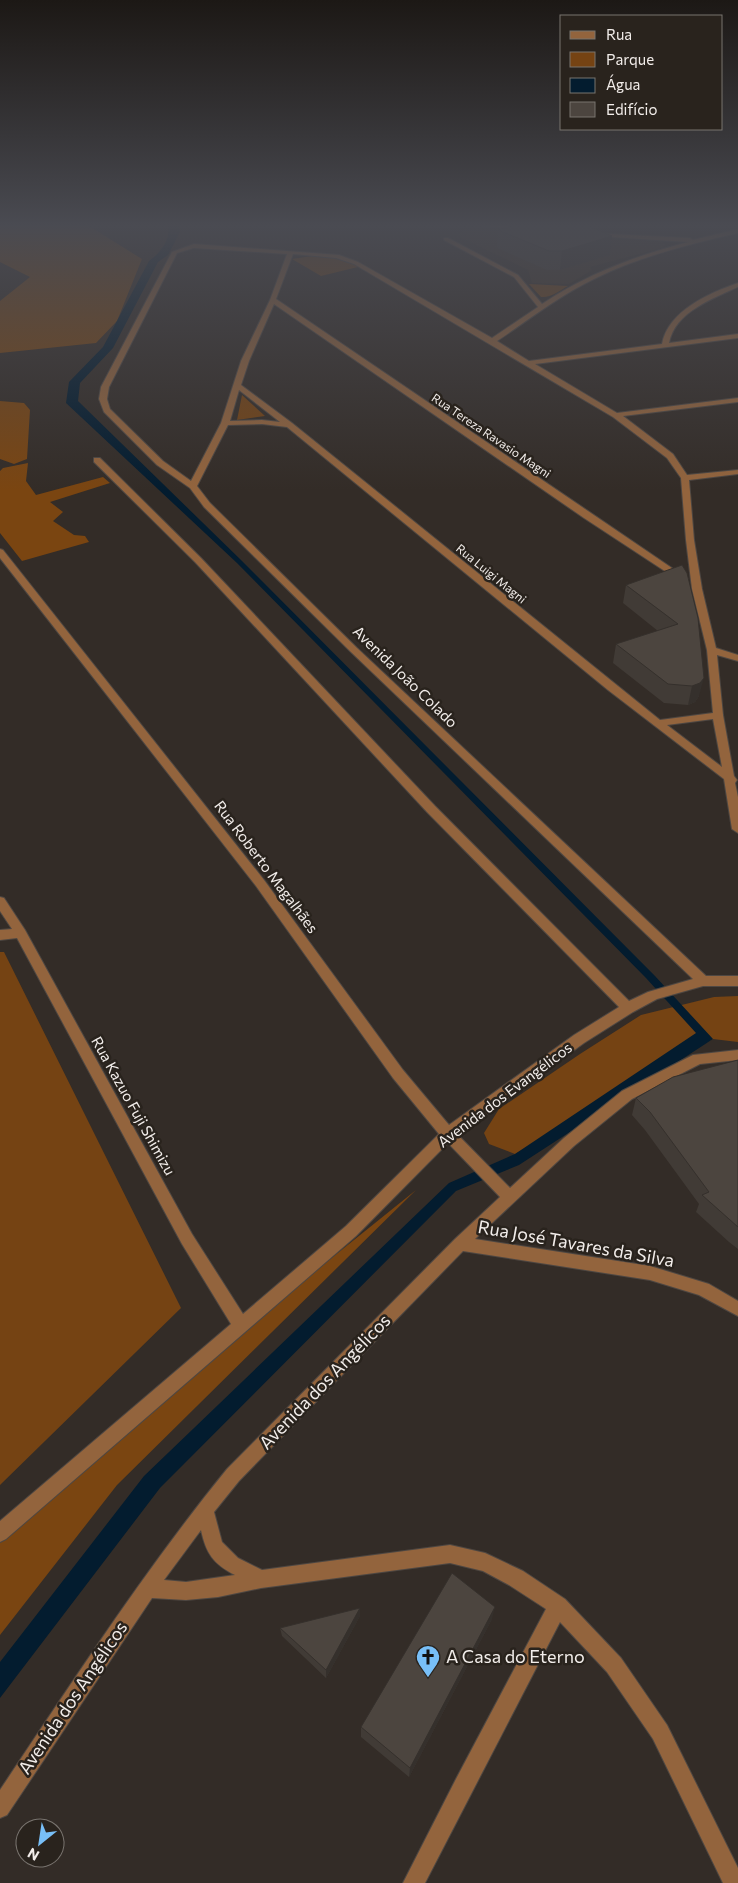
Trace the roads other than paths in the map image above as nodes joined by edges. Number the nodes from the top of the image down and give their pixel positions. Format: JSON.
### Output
{"nodes":[{"id":1,"x":143,"y":314,"type":"edge"},
{"id":2,"x":267,"y":314,"type":"edge"},
{"id":3,"x":293,"y":314,"type":"edge"},
{"id":4,"x":445,"y":314,"type":"edge"},
{"id":5,"x":533,"y":314,"type":"edge"},
{"id":6,"x":686,"y":314,"type":"edge"},
{"id":7,"x":738,"y":336,"type":"edge"},
{"id":8,"x":492,"y":341,"type":"junction"},
{"id":9,"x":665,"y":345,"type":"junction"},
{"id":10,"x":529,"y":364,"type":"junction"},
{"id":11,"x":238,"y":386,"type":"junction"},
{"id":12,"x":738,"y":400,"type":"edge"},
{"id":13,"x":616,"y":416,"type":"junction"},
{"id":14,"x":225,"y":423,"type":"junction"},
{"id":15,"x":289,"y":425,"type":"junction"},
{"id":16,"x":97,"y":460,"type":"dead end"},
{"id":17,"x":738,"y":472,"type":"edge"},
{"id":18,"x":685,"y":478,"type":"junction"},
{"id":19,"x":193,"y":486,"type":"junction"},
{"id":20,"x":0,"y":552,"type":"edge"},
{"id":21,"x":697,"y":589,"type":"junction"},
{"id":22,"x":712,"y":650,"type":"junction"},
{"id":23,"x":738,"y":658,"type":"edge"},
{"id":24,"x":718,"y":715,"type":"junction"},
{"id":25,"x":659,"y":723,"type":"junction"},
{"id":26,"x":734,"y":781,"type":"edge"},
{"id":27,"x":738,"y":829,"type":"edge"},
{"id":28,"x":0,"y":902,"type":"edge"},
{"id":29,"x":21,"y":933,"type":"junction"},
{"id":30,"x":0,"y":934,"type":"edge"},
{"id":31,"x":738,"y":981,"type":"edge"},
{"id":32,"x":703,"y":982,"type":"junction"},
{"id":33,"x":628,"y":1008,"type":"junction"},
{"id":34,"x":738,"y":1056,"type":"edge"},
{"id":35,"x":448,"y":1134,"type":"junction"},
{"id":36,"x":510,"y":1198,"type":"junction"},
{"id":37,"x":460,"y":1244,"type":"junction"},
{"id":38,"x":738,"y":1309,"type":"edge"},
{"id":39,"x":241,"y":1325,"type":"junction"},
{"id":40,"x":205,"y":1510,"type":"junction"},
{"id":41,"x":0,"y":1533,"type":"edge"},
{"id":42,"x":261,"y":1579,"type":"junction"},
{"id":43,"x":148,"y":1588,"type":"junction"},
{"id":44,"x":558,"y":1606,"type":"junction"},
{"id":45,"x":0,"y":1808,"type":"edge"},
{"id":46,"x":414,"y":1883,"type":"edge"},
{"id":47,"x":734,"y":1883,"type":"edge"}],
"edges":[{"from":1,"to":19,"type":"street","name":"Avenida João Colado"},
{"from":2,"to":11,"type":"street"},
{"from":3,"to":21,"type":"street","name":"Rua Tereza Ravasio Magni"},
{"from":4,"to":8,"type":"street"},
{"from":5,"to":8,"type":"street"},
{"from":6,"to":9,"type":"street"},
{"from":7,"to":9,"type":"street"},
{"from":8,"to":10,"type":"street"},
{"from":9,"to":10,"type":"street"},
{"from":10,"to":13,"type":"street"},
{"from":11,"to":14,"type":"street"},
{"from":11,"to":15,"type":"street","name":"Rua Luigi Magni"},
{"from":12,"to":13,"type":"street"},
{"from":13,"to":18,"type":"street"},
{"from":14,"to":15,"type":"street"},
{"from":14,"to":19,"type":"street"},
{"from":15,"to":25,"type":"street","name":"Rua Luigi Magni"},
{"from":16,"to":33,"type":"street"},
{"from":17,"to":18,"type":"street"},
{"from":18,"to":21,"type":"street"},
{"from":19,"to":32,"type":"street","name":"Avenida João Colado"},
{"from":20,"to":35,"type":"street","name":"Rua Roberto Magalhães"},
{"from":21,"to":22,"type":"street"},
{"from":22,"to":23,"type":"street"},
{"from":22,"to":24,"type":"street"},
{"from":24,"to":25,"type":"street"},
{"from":24,"to":26,"type":"street"},
{"from":25,"to":26,"type":"street","name":"Rua Luigi Magni"},
{"from":26,"to":27,"type":"street"},
{"from":28,"to":29,"type":"street","name":"Rua Kazuo Fuji Shimizu"},
{"from":29,"to":30,"type":"street"},
{"from":29,"to":39,"type":"street","name":"Rua Kazuo Fuji Shimizu"},
{"from":31,"to":32,"type":"street","name":"Avenida dos Evangélicos"},
{"from":32,"to":33,"type":"street","name":"Avenida dos Evangélicos"},
{"from":33,"to":35,"type":"street","name":"Avenida dos Evangélicos"},
{"from":34,"to":36,"type":"street","name":"Avenida dos Angélicos"},
{"from":35,"to":36,"type":"street","name":"Rua Roberto Magalhães"},
{"from":35,"to":39,"type":"street","name":"Avenida dos Evangélicos"},
{"from":36,"to":37,"type":"street","name":"Avenida dos Angélicos"},
{"from":37,"to":38,"type":"street","name":"Rua José Tavares da Silva"},
{"from":37,"to":40,"type":"street","name":"Avenida dos Angélicos"},
{"from":39,"to":41,"type":"street","name":"Avenida dos Evangélicos"},
{"from":40,"to":42,"type":"street"},
{"from":40,"to":43,"type":"street","name":"Avenida dos Angélicos"},
{"from":42,"to":43,"type":"street"},
{"from":42,"to":44,"type":"street"},
{"from":43,"to":45,"type":"street","name":"Avenida dos Angélicos"},
{"from":44,"to":46,"type":"street"},
{"from":44,"to":47,"type":"street"}]}
